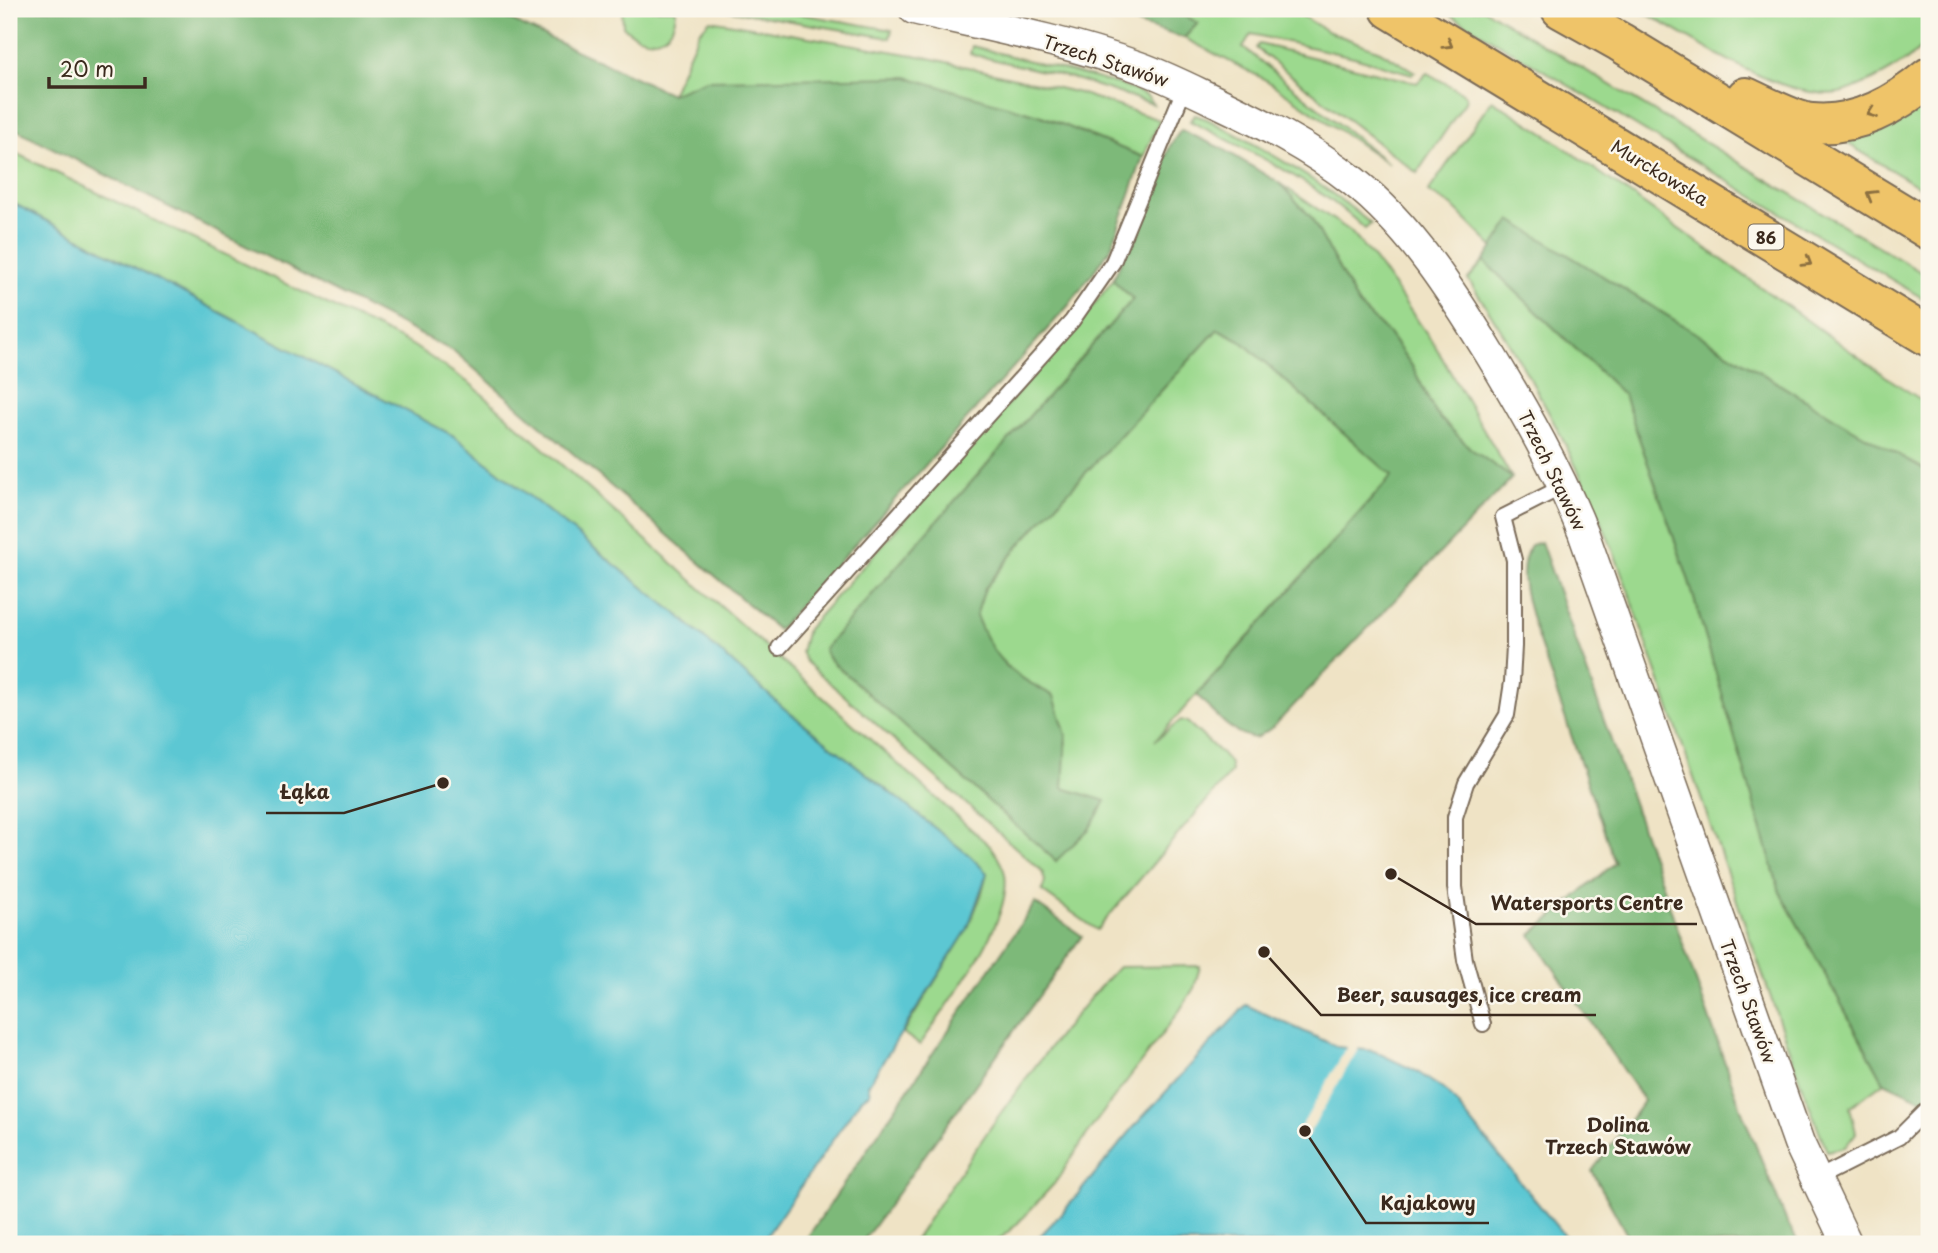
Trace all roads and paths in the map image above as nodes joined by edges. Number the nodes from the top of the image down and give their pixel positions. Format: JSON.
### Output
{"nodes":[{"id":1,"x":914,"y":9,"type":"edge"},
{"id":2,"x":1390,"y":9,"type":"edge"},
{"id":3,"x":1561,"y":9,"type":"edge"},
{"id":4,"x":1620,"y":42,"type":"junction"},
{"id":5,"x":1929,"y":76,"type":"edge"},
{"id":6,"x":1185,"y":87,"type":"junction"},
{"id":7,"x":1929,"y":230,"type":"edge"},
{"id":8,"x":1929,"y":337,"type":"edge"},
{"id":9,"x":1565,"y":486,"type":"junction"},
{"id":10,"x":779,"y":648,"type":"dead end"},
{"id":11,"x":1483,"y":1024,"type":"dead end"},
{"id":12,"x":1924,"y":1112,"type":"dead end"},
{"id":13,"x":1816,"y":1179,"type":"junction"},
{"id":14,"x":1847,"y":1244,"type":"edge"}],
"edges":[{"from":1,"to":6,"type":"street","name":"Trzech Stawów"},
{"from":2,"to":8,"type":"highway","name":"Murckowska","number":"86","one_way":true},
{"from":3,"to":4,"type":"highway"},
{"from":5,"to":4,"type":"highway","one_way":true},
{"from":7,"to":4,"type":"highway","one_way":true},
{"from":6,"to":9,"type":"street","name":"Trzech Stawów"},
{"from":6,"to":10,"type":"lane"},
{"from":9,"to":11,"type":"lane"},
{"from":9,"to":13,"type":"street","name":"Trzech Stawów"},
{"from":12,"to":13,"type":"lane"},
{"from":13,"to":14,"type":"street","name":"Trzech Stawów"}]}
